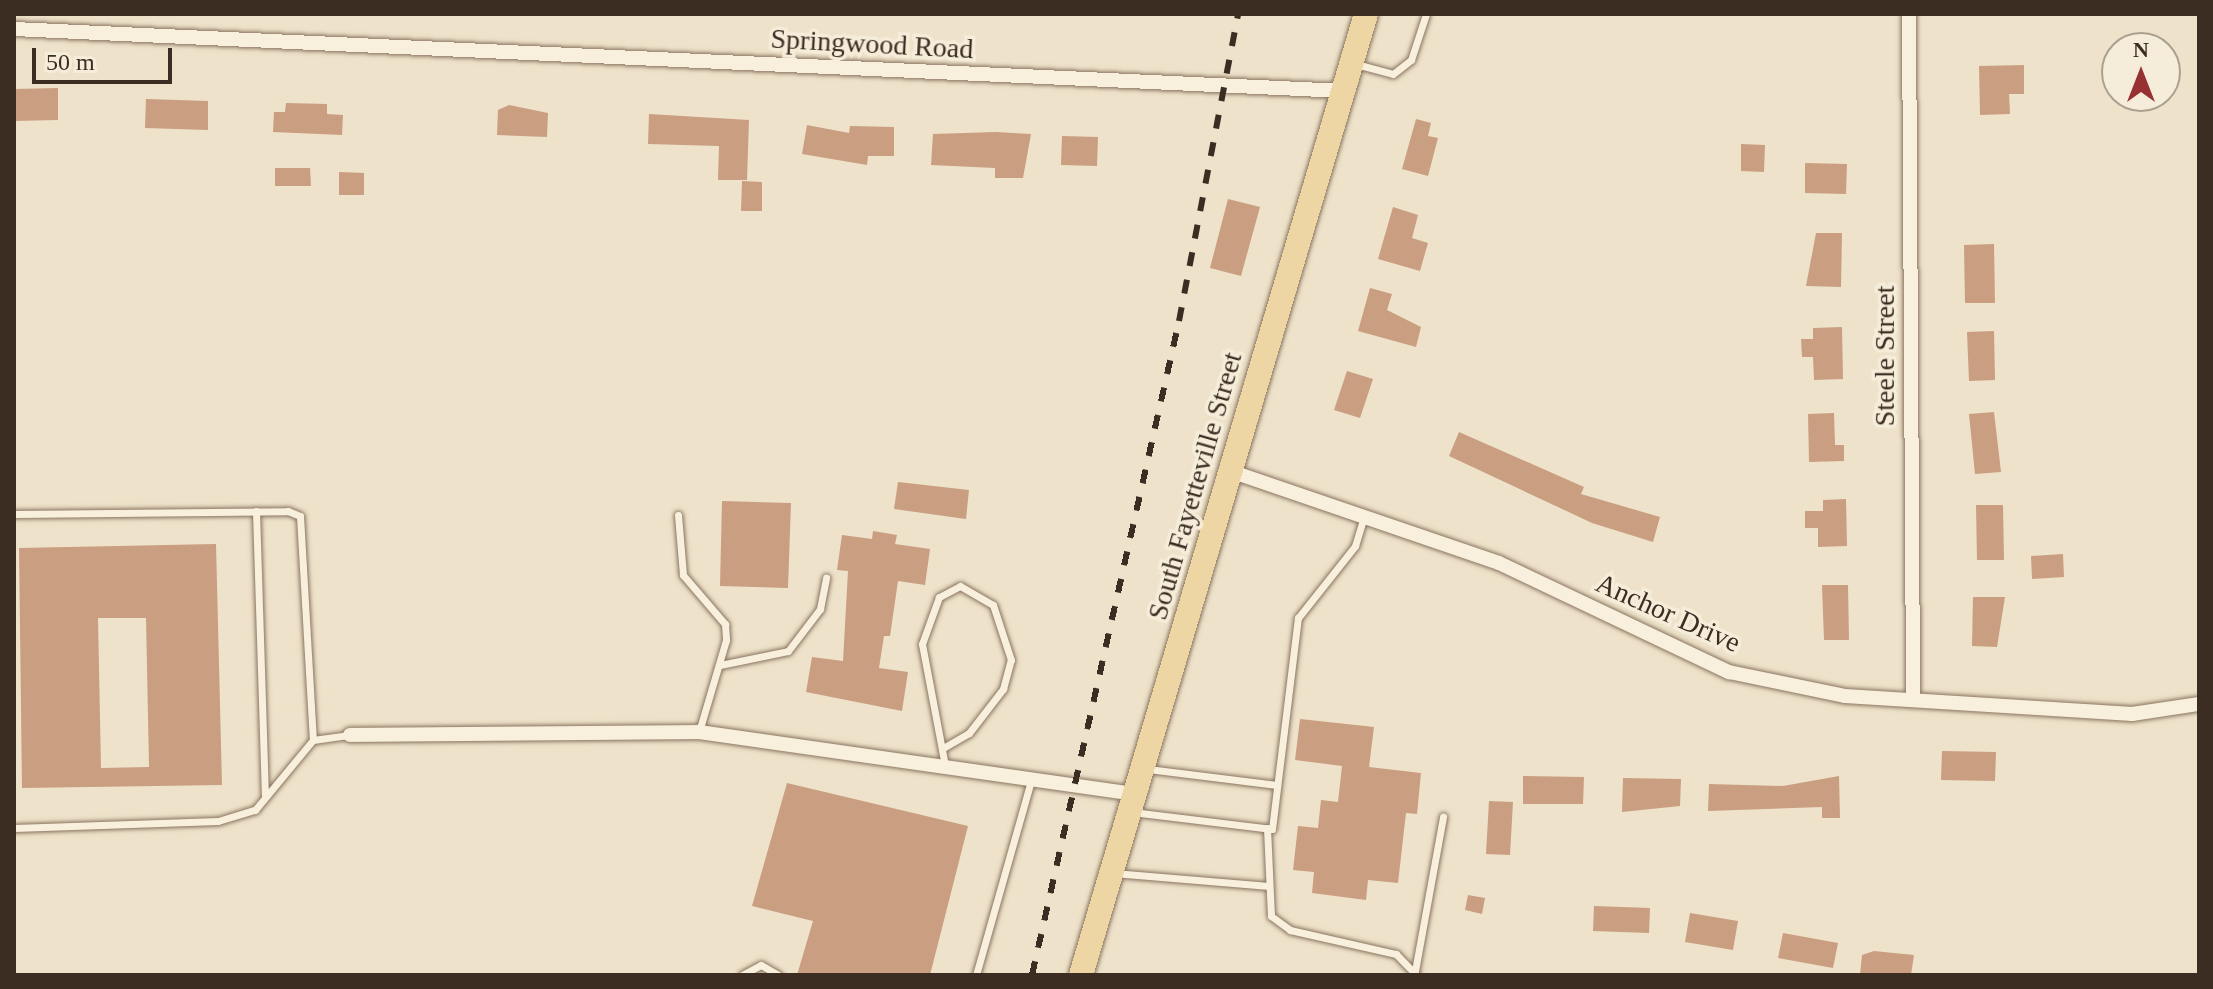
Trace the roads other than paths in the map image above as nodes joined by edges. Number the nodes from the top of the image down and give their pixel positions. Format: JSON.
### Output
{"nodes":[{"id":1,"x":1366,"y":14,"type":"edge"},
{"id":2,"x":1426,"y":14,"type":"edge"},
{"id":3,"x":1909,"y":14,"type":"edge"},
{"id":4,"x":14,"y":29,"type":"edge"},
{"id":5,"x":1351,"y":63,"type":"junction"},
{"id":6,"x":1344,"y":91,"type":"junction"},
{"id":7,"x":1230,"y":471,"type":"junction"},
{"id":8,"x":256,"y":511,"type":"junction"},
{"id":9,"x":14,"y":514,"type":"edge"},
{"id":10,"x":678,"y":515,"type":"dead end"},
{"id":11,"x":1364,"y":517,"type":"junction"},
{"id":12,"x":826,"y":578,"type":"dead end"},
{"id":13,"x":720,"y":665,"type":"junction"},
{"id":14,"x":1913,"y":697,"type":"junction"},
{"id":15,"x":2199,"y":704,"type":"edge"},
{"id":16,"x":699,"y":732,"type":"junction"},
{"id":17,"x":350,"y":735,"type":"joint"},
{"id":18,"x":313,"y":740,"type":"junction"},
{"id":19,"x":943,"y":748,"type":"junction"},
{"id":20,"x":946,"y":769,"type":"junction"},
{"id":21,"x":1143,"y":769,"type":"junction"},
{"id":22,"x":1031,"y":781,"type":"junction"},
{"id":23,"x":1277,"y":785,"type":"junction"},
{"id":24,"x":265,"y":795,"type":"junction"},
{"id":25,"x":1133,"y":803,"type":"junction"},
{"id":26,"x":1443,"y":817,"type":"dead end"},
{"id":27,"x":14,"y":828,"type":"edge"},
{"id":28,"x":1267,"y":828,"type":"junction"},
{"id":29,"x":1112,"y":872,"type":"junction"},
{"id":30,"x":1268,"y":886,"type":"junction"},
{"id":31,"x":1415,"y":973,"type":"edge"},
{"id":32,"x":742,"y":975,"type":"edge"},
{"id":33,"x":778,"y":975,"type":"edge"},
{"id":34,"x":976,"y":975,"type":"edge"},
{"id":35,"x":1081,"y":975,"type":"edge"}],
"edges":[{"from":1,"to":5,"type":"main road","name":"South Fayetteville Street"},
{"from":2,"to":5,"type":"lane"},
{"from":3,"to":14,"type":"street","name":"Steele Street"},
{"from":4,"to":6,"type":"street","name":"Springwood Road"},
{"from":5,"to":6,"type":"main road","name":"South Fayetteville Street"},
{"from":6,"to":7,"type":"main road","name":"South Fayetteville Street"},
{"from":7,"to":11,"type":"street","name":"Anchor Drive"},
{"from":7,"to":21,"type":"main road","name":"South Fayetteville Street"},
{"from":8,"to":9,"type":"lane"},
{"from":8,"to":18,"type":"lane"},
{"from":8,"to":24,"type":"lane"},
{"from":10,"to":13,"type":"lane"},
{"from":11,"to":14,"type":"street","name":"Anchor Drive"},
{"from":11,"to":23,"type":"lane"},
{"from":12,"to":13,"type":"lane"},
{"from":13,"to":16,"type":"lane"},
{"from":14,"to":15,"type":"street","name":"Anchor Drive"},
{"from":16,"to":17,"type":"street"},
{"from":16,"to":20,"type":"street"},
{"from":17,"to":18,"type":"lane"},
{"from":18,"to":24,"type":"lane"},
{"from":19,"to":19,"type":"lane"},
{"from":19,"to":20,"type":"lane"},
{"from":20,"to":22,"type":"street"},
{"from":21,"to":23,"type":"lane"},
{"from":21,"to":25,"type":"main road","name":"South Fayetteville Street"},
{"from":22,"to":25,"type":"street"},
{"from":22,"to":34,"type":"lane"},
{"from":23,"to":28,"type":"lane"},
{"from":24,"to":27,"type":"lane"},
{"from":25,"to":28,"type":"lane"},
{"from":25,"to":29,"type":"main road","name":"South Fayetteville Street"},
{"from":26,"to":31,"type":"lane"},
{"from":28,"to":30,"type":"lane"},
{"from":29,"to":30,"type":"lane"},
{"from":29,"to":35,"type":"main road","name":"South Fayetteville Street"},
{"from":30,"to":31,"type":"lane"},
{"from":32,"to":33,"type":"lane"}]}
